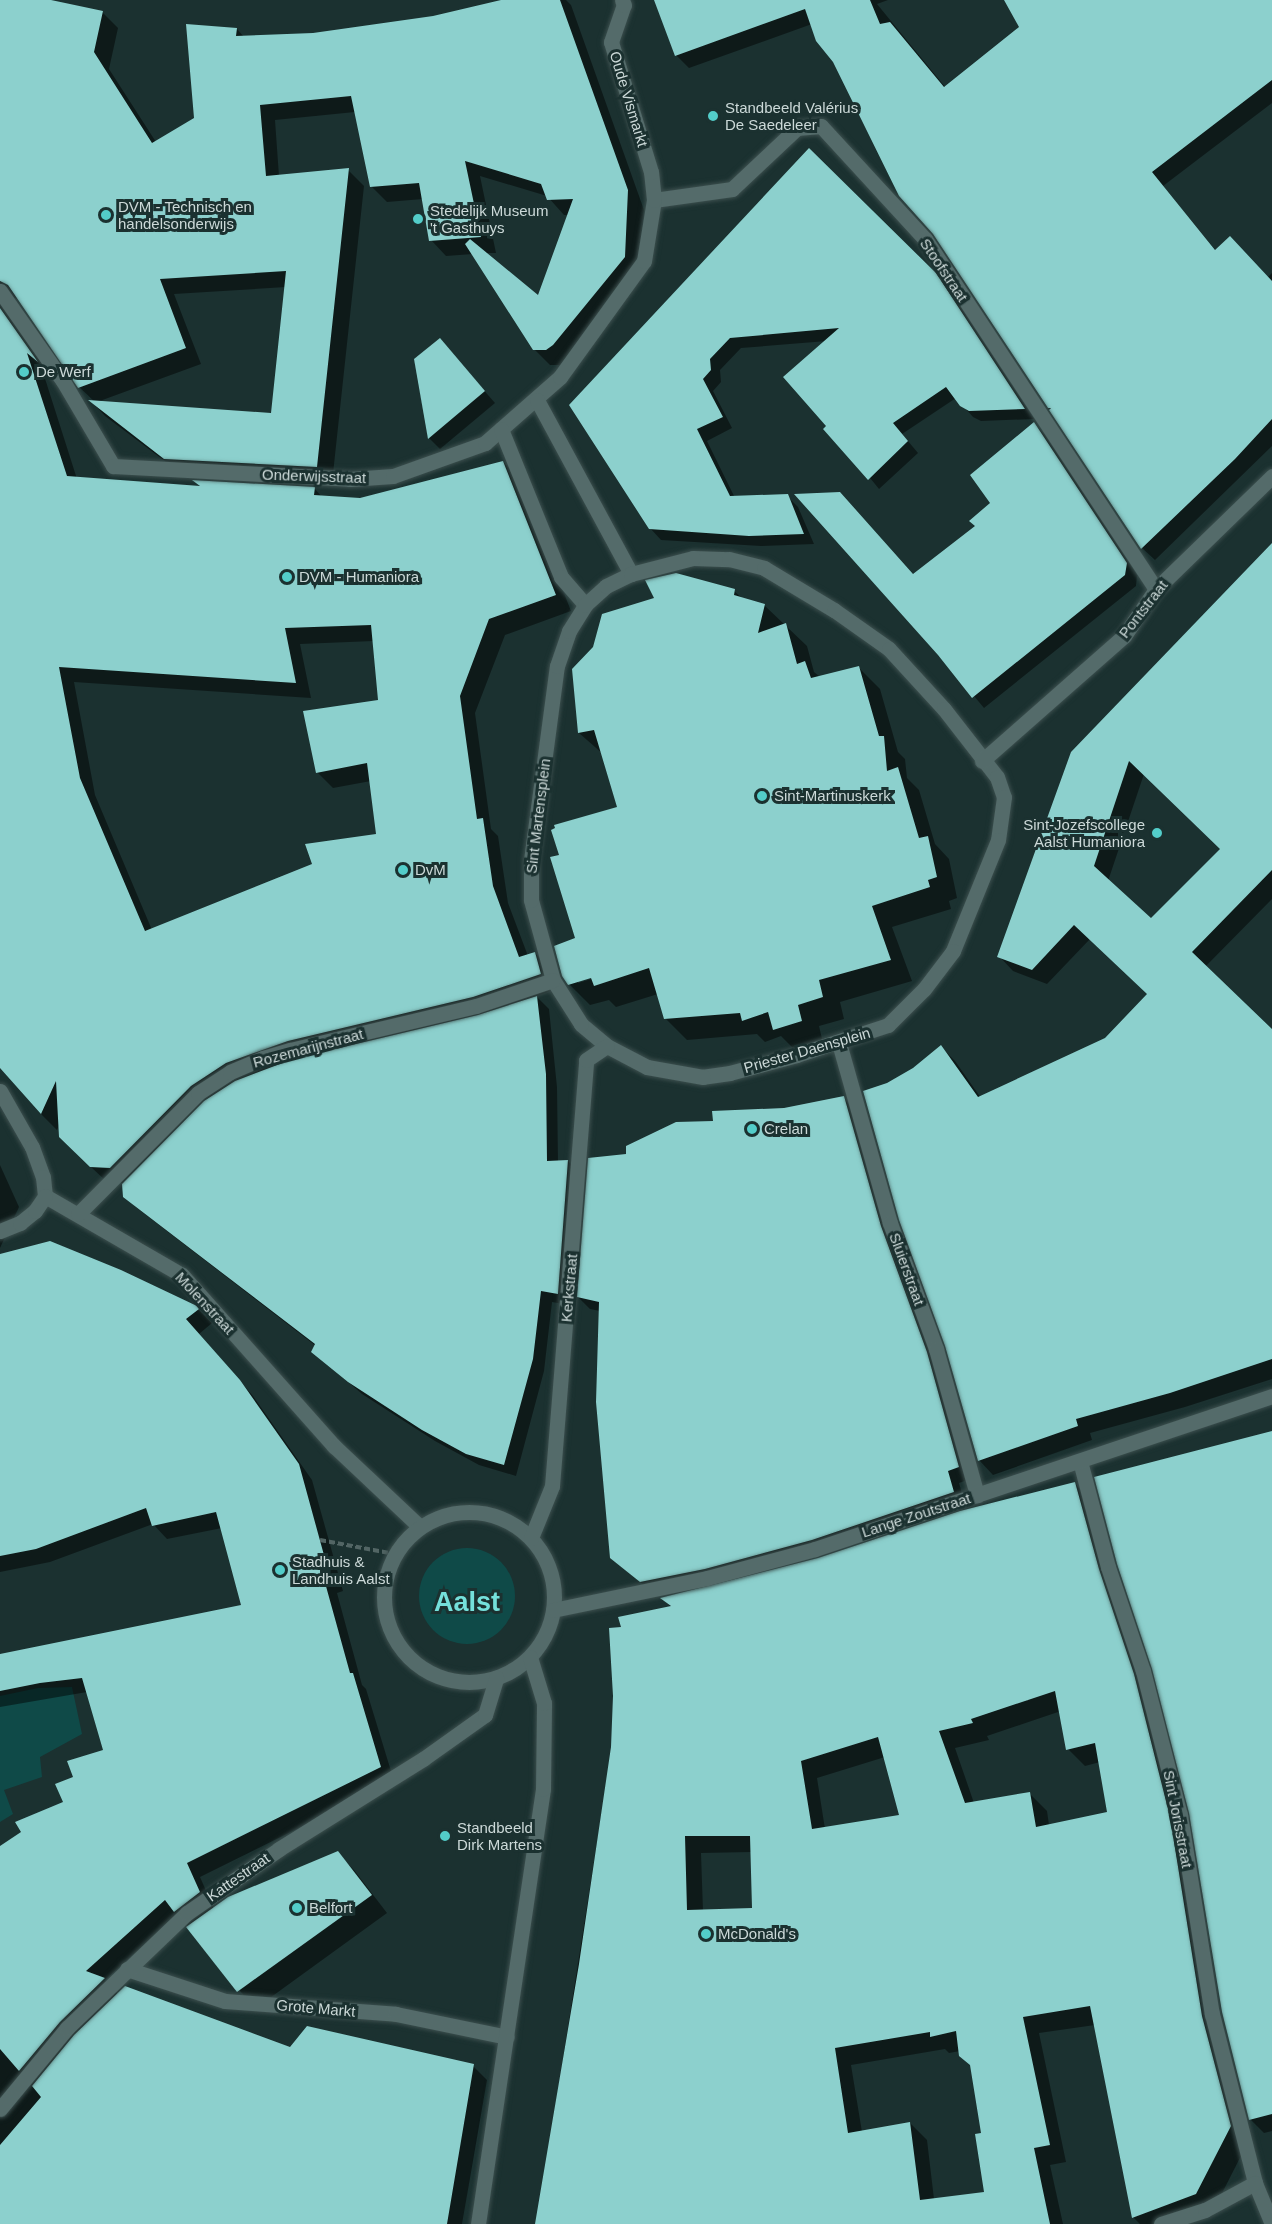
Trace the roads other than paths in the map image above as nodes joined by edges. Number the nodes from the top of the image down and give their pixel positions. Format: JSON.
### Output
{"nodes":[{"id":1,"x":622,"y":0,"type":"edge"},
{"id":2,"x":654,"y":200,"type":"junction"},
{"id":3,"x":0,"y":291,"type":"edge"},
{"id":4,"x":537,"y":399,"type":"junction"},
{"id":5,"x":501,"y":429,"type":"junction"},
{"id":6,"x":1272,"y":476,"type":"edge"},
{"id":7,"x":631,"y":574,"type":"junction"},
{"id":8,"x":1156,"y":589,"type":"junction"},
{"id":9,"x":585,"y":605,"type":"junction"},
{"id":10,"x":982,"y":761,"type":"junction"},
{"id":11,"x":553,"y":980,"type":"junction"},
{"id":12,"x":839,"y":1043,"type":"junction"},
{"id":13,"x":607,"y":1046,"type":"junction"},
{"id":14,"x":0,"y":1090,"type":"edge"},
{"id":15,"x":45,"y":1196,"type":"junction"},
{"id":16,"x":78,"y":1214,"type":"junction"},
{"id":17,"x":0,"y":1231,"type":"edge"},
{"id":18,"x":1272,"y":1396,"type":"edge"},
{"id":19,"x":1080,"y":1461,"type":"junction"},
{"id":20,"x":977,"y":1495,"type":"junction"},
{"id":21,"x":420,"y":1527,"type":"junction"},
{"id":22,"x":531,"y":1538,"type":"junction"},
{"id":23,"x":553,"y":1610,"type":"junction"},
{"id":24,"x":530,"y":1657,"type":"junction"},
{"id":25,"x":496,"y":1678,"type":"junction"},
{"id":26,"x":127,"y":1969,"type":"junction"},
{"id":27,"x":507,"y":2037,"type":"junction"},
{"id":28,"x":0,"y":2109,"type":"edge"},
{"id":29,"x":1255,"y":2183,"type":"junction"},
{"id":30,"x":1272,"y":2223,"type":"edge"},
{"id":31,"x":478,"y":2224,"type":"edge"},
{"id":32,"x":1161,"y":2224,"type":"edge"}],
"edges":[{"from":1,"to":2,"type":"street","name":"Oude Vismarkt"},
{"from":2,"to":4,"type":"street","name":"Onderwijsstraat"},
{"from":2,"to":8,"type":"street","name":"Stoofstraat"},
{"from":3,"to":5,"type":"street","name":"Onderwijsstraat"},
{"from":4,"to":5,"type":"street","name":"Onderwijsstraat"},
{"from":4,"to":7,"type":"street"},
{"from":5,"to":9,"type":"street"},
{"from":6,"to":8,"type":"street","name":"Pontstraat"},
{"from":7,"to":9,"type":"street","name":"Sint Martensplein"},
{"from":7,"to":10,"type":"street","name":"Sint Martensplein"},
{"from":8,"to":10,"type":"street","name":"Pontstraat"},
{"from":9,"to":11,"type":"street","name":"Sint Martensplein"},
{"from":10,"to":12,"type":"street","name":"Priester Daensplein"},
{"from":11,"to":13,"type":"street","name":"Sint Martensplein"},
{"from":11,"to":16,"type":"street","name":"Rozemarijnstraat"},
{"from":12,"to":13,"type":"street","name":"Priester Daensplein"},
{"from":12,"to":20,"type":"street","name":"Sluierstraat"},
{"from":13,"to":22,"type":"street","name":"Kerkstraat"},
{"from":14,"to":15,"type":"street"},
{"from":15,"to":16,"type":"street","name":"Molenstraat"},
{"from":15,"to":17,"type":"street"},
{"from":16,"to":21,"type":"street","name":"Molenstraat"},
{"from":18,"to":19,"type":"street","name":"Lange Zoutstraat"},
{"from":19,"to":20,"type":"street","name":"Lange Zoutstraat"},
{"from":19,"to":29,"type":"street","name":"Sint Jorisstraat"},
{"from":20,"to":23,"type":"street","name":"Lange Zoutstraat"},
{"from":21,"to":22,"type":"street"},
{"from":21,"to":25,"type":"street"},
{"from":22,"to":23,"type":"street"},
{"from":23,"to":24,"type":"street"},
{"from":24,"to":25,"type":"street"},
{"from":24,"to":27,"type":"street"},
{"from":25,"to":26,"type":"street","name":"Kattestraat"},
{"from":26,"to":27,"type":"street","name":"Grote Markt"},
{"from":26,"to":28,"type":"street","name":"Kattestraat"},
{"from":27,"to":31,"type":"street"},
{"from":29,"to":30,"type":"street","name":"Sint Jorisstraat"},
{"from":29,"to":32,"type":"street"}]}
